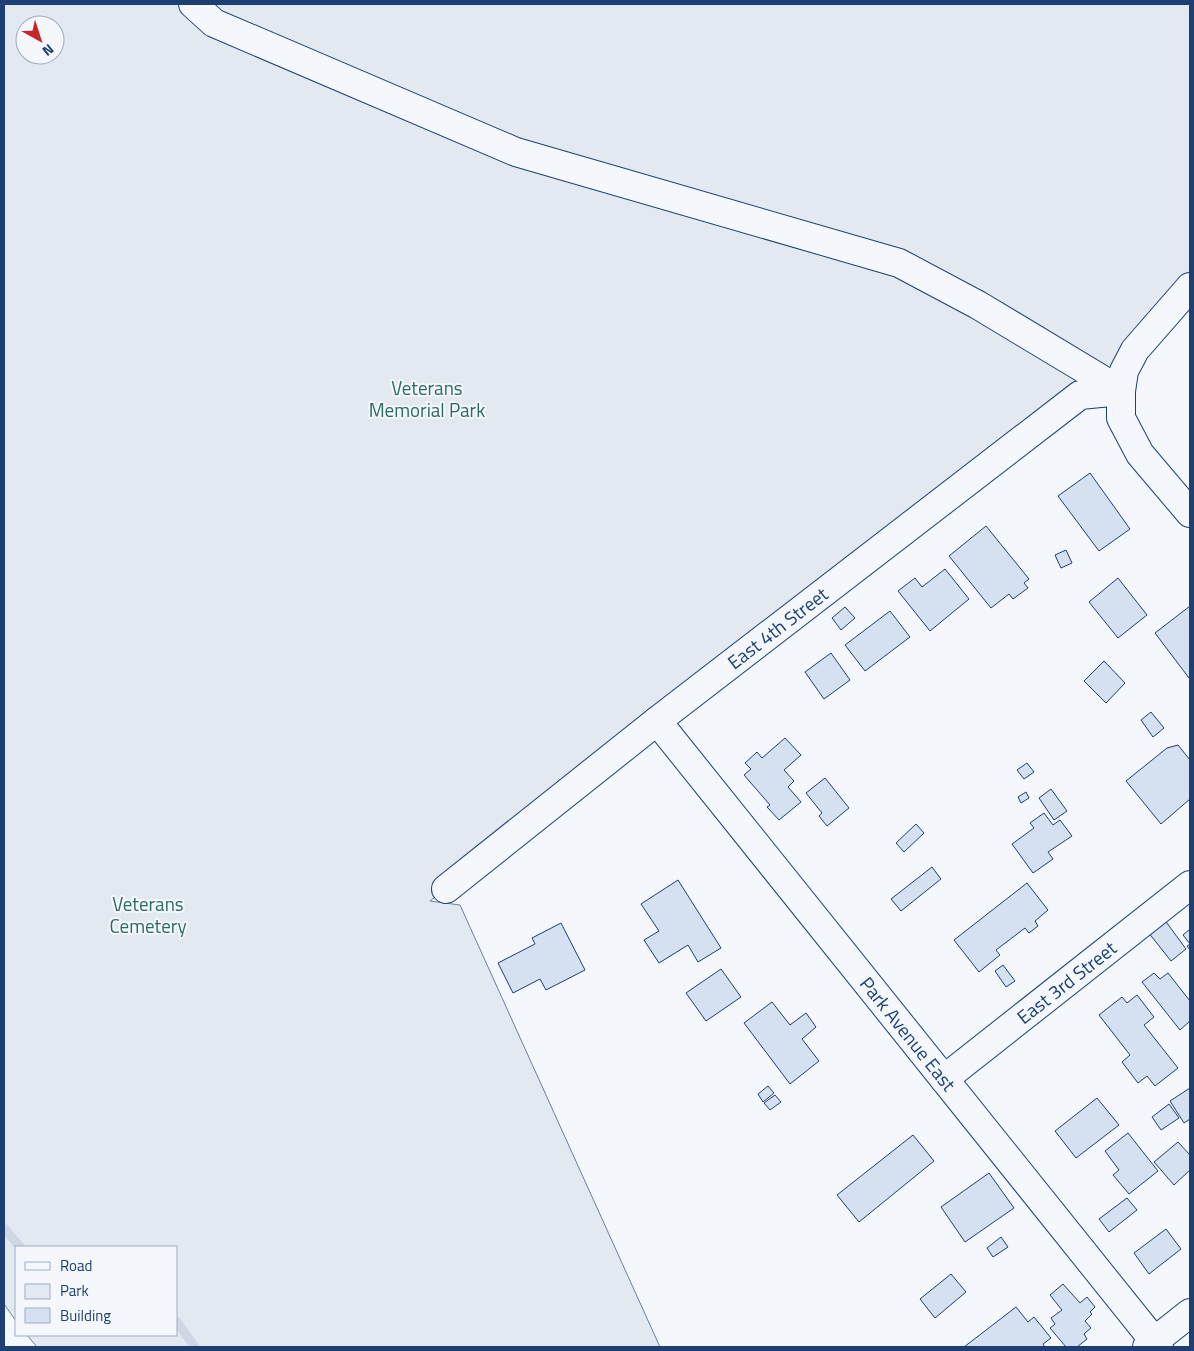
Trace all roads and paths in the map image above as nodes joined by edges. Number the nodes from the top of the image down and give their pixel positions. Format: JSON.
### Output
{"nodes":[{"id":1,"x":193,"y":4,"type":"edge"},
{"id":2,"x":1190,"y":287,"type":"edge"},
{"id":3,"x":1121,"y":391,"type":"junction"},
{"id":4,"x":1190,"y":513,"type":"edge"},
{"id":5,"x":658,"y":721,"type":"junction"},
{"id":6,"x":1190,"y":885,"type":"edge"},
{"id":7,"x":446,"y":889,"type":"dead end"},
{"id":8,"x":944,"y":1079,"type":"junction"},
{"id":9,"x":1190,"y":1313,"type":"edge"},
{"id":10,"x":1154,"y":1345,"type":"edge"}],
"edges":[{"from":1,"to":3,"type":"street"},
{"from":2,"to":3,"type":"street"},
{"from":3,"to":4,"type":"street"},
{"from":3,"to":5,"type":"street","name":"East 4th Street"},
{"from":5,"to":7,"type":"street","name":"East 4th Street"},
{"from":5,"to":8,"type":"street","name":"Park Avenue East"},
{"from":6,"to":8,"type":"street","name":"East 3rd Street"},
{"from":8,"to":10,"type":"street","name":"Park Avenue East"},
{"from":9,"to":10,"type":"street"}]}
